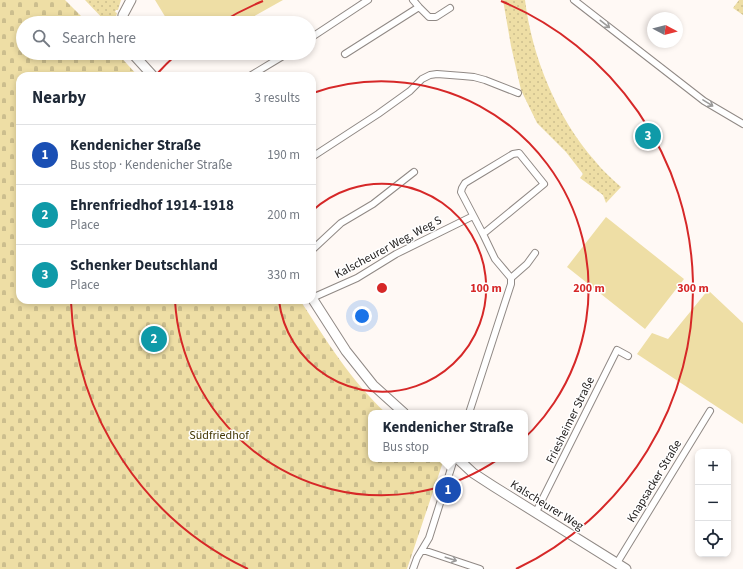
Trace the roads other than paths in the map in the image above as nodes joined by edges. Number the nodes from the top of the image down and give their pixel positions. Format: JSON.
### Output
{"nodes":[{"id":1,"x":131,"y":0,"type":"edge"},
{"id":2,"x":368,"y":0,"type":"edge"},
{"id":3,"x":414,"y":0,"type":"edge"},
{"id":4,"x":574,"y":0,"type":"edge"},
{"id":5,"x":418,"y":7,"type":"junction"},
{"id":6,"x":450,"y":8,"type":"dead end"},
{"id":7,"x":123,"y":16,"type":"edge"},
{"id":8,"x":316,"y":34,"type":"edge"},
{"id":9,"x":345,"y":54,"type":"dead end"},
{"id":10,"x":138,"y":60,"type":"edge"},
{"id":11,"x":276,"y":60,"type":"edge"},
{"id":12,"x":149,"y":72,"type":"edge"},
{"id":13,"x":257,"y":72,"type":"edge"},
{"id":14,"x":518,"y":93,"type":"dead end"},
{"id":15,"x":743,"y":124,"type":"edge"},
{"id":16,"x":316,"y":154,"type":"edge"},
{"id":17,"x":414,"y":172,"type":"dead end"},
{"id":18,"x":473,"y":216,"type":"junction"},
{"id":19,"x":483,"y":234,"type":"junction"},
{"id":20,"x":316,"y":246,"type":"edge"},
{"id":21,"x":535,"y":253,"type":"dead end"},
{"id":22,"x":511,"y":278,"type":"junction"},
{"id":23,"x":316,"y":296,"type":"edge"},
{"id":24,"x":316,"y":304,"type":"edge"},
{"id":25,"x":628,"y":356,"type":"dead end"},
{"id":26,"x":401,"y":410,"type":"edge"},
{"id":27,"x":470,"y":410,"type":"edge"},
{"id":28,"x":710,"y":411,"type":"dead end"},
{"id":29,"x":453,"y":462,"type":"edge"},
{"id":30,"x":461,"y":462,"type":"edge"},
{"id":31,"x":536,"y":512,"type":"junction"},
{"id":32,"x":422,"y":550,"type":"junction"},
{"id":33,"x":622,"y":567,"type":"edge"},
{"id":34,"x":413,"y":569,"type":"edge"},
{"id":35,"x":480,"y":569,"type":"edge"}],
"edges":[{"from":1,"to":7,"type":"street"},
{"from":2,"to":8,"type":"street"},
{"from":3,"to":5,"type":"street"},
{"from":4,"to":15,"type":"street","one_way":true},
{"from":5,"to":6,"type":"street"},
{"from":5,"to":9,"type":"street"},
{"from":10,"to":12,"type":"street"},
{"from":11,"to":13,"type":"street"},
{"from":14,"to":16,"type":"street"},
{"from":17,"to":20,"type":"street"},
{"from":18,"to":19,"type":"street"},
{"from":18,"to":19,"type":"street"},
{"from":18,"to":23,"type":"street","name":"Kalscheurer Weg, Weg S"},
{"from":19,"to":22,"type":"street"},
{"from":21,"to":22,"type":"street"},
{"from":22,"to":27,"type":"street"},
{"from":24,"to":26,"type":"street"},
{"from":25,"to":31,"type":"street","name":"Friesheimer Straße"},
{"from":28,"to":33,"type":"street","name":"Knapsacker Straße"},
{"from":29,"to":32,"type":"street"},
{"from":30,"to":31,"type":"street","name":"Kalscheurer Weg"},
{"from":31,"to":33,"type":"street","name":"Kalscheurer Weg"},
{"from":32,"to":34,"type":"street"},
{"from":32,"to":35,"type":"street","one_way":true}]}
